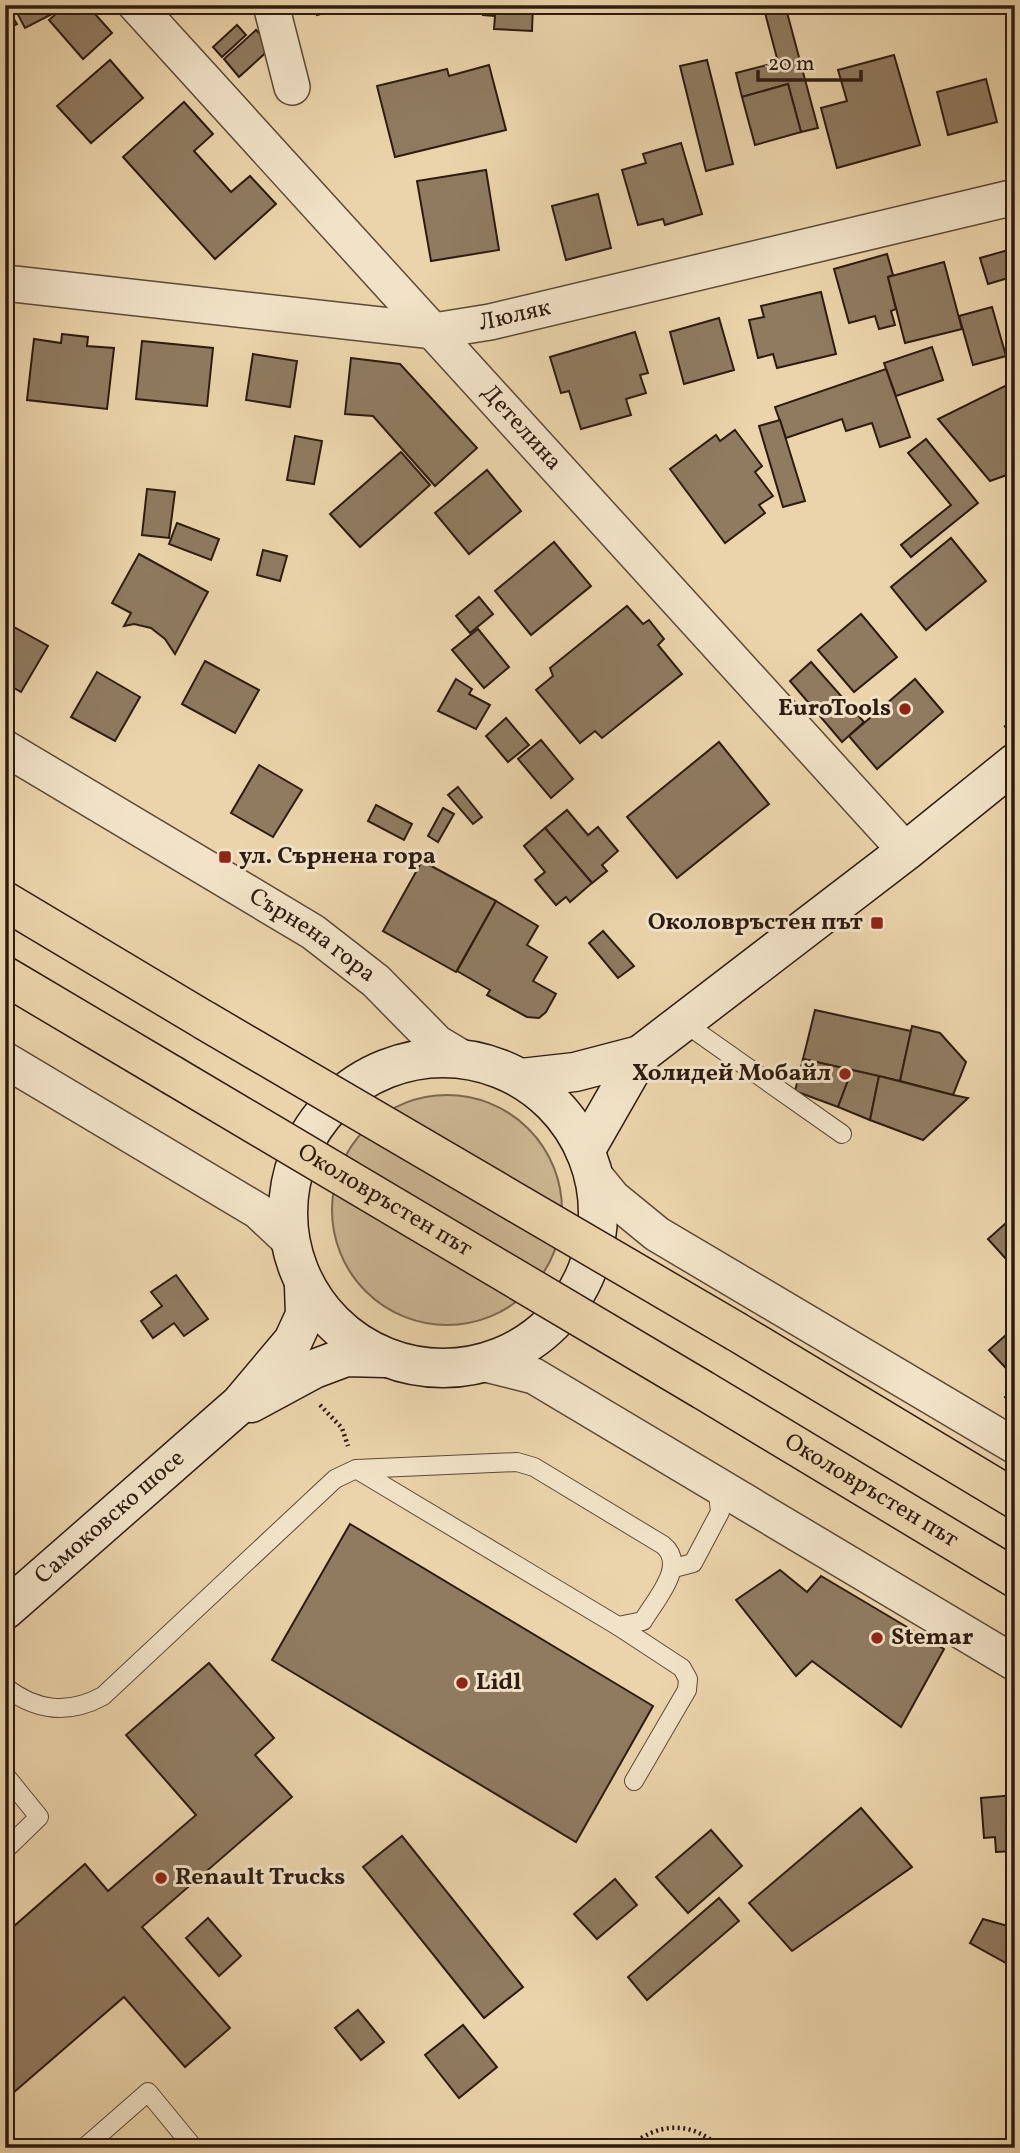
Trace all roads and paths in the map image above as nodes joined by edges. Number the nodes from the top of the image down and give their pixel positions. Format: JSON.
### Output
{"nodes":[{"id":1,"x":136,"y":5,"type":"edge"},
{"id":2,"x":271,"y":5,"type":"edge"},
{"id":3,"x":292,"y":87,"type":"dead end"},
{"id":4,"x":1015,"y":197,"type":"edge"},
{"id":5,"x":5,"y":283,"type":"edge"},
{"id":6,"x":434,"y":331,"type":"junction"},
{"id":7,"x":5,"y":748,"type":"edge"},
{"id":8,"x":1015,"y":763,"type":"edge"},
{"id":9,"x":906,"y":851,"type":"junction"},
{"id":10,"x":5,"y":901,"type":"edge"},
{"id":11,"x":5,"y":976,"type":"edge"},
{"id":12,"x":683,"y":1022,"type":"junction"},
{"id":13,"x":640,"y":1055,"type":"junction"},
{"id":14,"x":462,"y":1058,"type":"junction"},
{"id":15,"x":5,"y":1060,"type":"edge"},
{"id":16,"x":521,"y":1078,"type":"junction"},
{"id":17,"x":842,"y":1135,"type":"dead end"},
{"id":18,"x":590,"y":1164,"type":"junction"},
{"id":19,"x":290,"y":1241,"type":"junction"},
{"id":20,"x":304,"y":1286,"type":"junction"},
{"id":21,"x":385,"y":1358,"type":"junction"},
{"id":22,"x":482,"y":1363,"type":"junction"},
{"id":23,"x":295,"y":1379,"type":"junction"},
{"id":24,"x":216,"y":1426,"type":"junction"},
{"id":25,"x":1015,"y":1446,"type":"edge"},
{"id":26,"x":356,"y":1469,"type":"junction"},
{"id":27,"x":717,"y":1484,"type":"junction"},
{"id":28,"x":1015,"y":1499,"type":"edge"},
{"id":29,"x":674,"y":1568,"type":"junction"},
{"id":30,"x":1015,"y":1578,"type":"edge"},
{"id":31,"x":5,"y":1610,"type":"edge"},
{"id":32,"x":618,"y":1626,"type":"junction"},
{"id":33,"x":1015,"y":1663,"type":"edge"},
{"id":34,"x":5,"y":1687,"type":"edge"},
{"id":35,"x":5,"y":1775,"type":"edge"},
{"id":36,"x":634,"y":1780,"type":"dead end"},
{"id":37,"x":5,"y":1850,"type":"edge"},
{"id":38,"x":84,"y":2148,"type":"edge"},
{"id":39,"x":194,"y":2148,"type":"edge"},
{"id":40,"x":628,"y":2148,"type":"edge"},
{"id":41,"x":720,"y":2148,"type":"edge"}],
"edges":[{"from":1,"to":6,"type":"street","name":"Детелина"},
{"from":2,"to":3,"type":"street"},
{"from":4,"to":6,"type":"street","name":"Люляк"},
{"from":5,"to":6,"type":"street","name":"Люляк"},
{"from":6,"to":9,"type":"street","name":"Детелина"},
{"from":7,"to":14,"type":"street","name":"Сърнена гора"},
{"from":8,"to":9,"type":"main road"},
{"from":9,"to":12,"type":"main road"},
{"from":10,"to":28,"type":"highway","bridge":true},
{"from":11,"to":30,"type":"highway","name":"Околовръстен път","bridge":true},
{"from":12,"to":13,"type":"main road"},
{"from":12,"to":17,"type":"lane"},
{"from":13,"to":16,"type":"main road"},
{"from":13,"to":18,"type":"main road"},
{"from":14,"to":16,"type":"main road"},
{"from":14,"to":19,"type":"main road"},
{"from":15,"to":19,"type":"street"},
{"from":16,"to":18,"type":"main road"},
{"from":18,"to":22,"type":"main road"},
{"from":18,"to":25,"type":"street"},
{"from":19,"to":20,"type":"main road"},
{"from":20,"to":21,"type":"main road"},
{"from":20,"to":24,"type":"main road"},
{"from":21,"to":22,"type":"main road"},
{"from":21,"to":23,"type":"main road"},
{"from":22,"to":27,"type":"street"},
{"from":23,"to":24,"type":"main road"},
{"from":23,"to":26,"type":"path"},
{"from":24,"to":31,"type":"main road","name":"Самоковско шосе"},
{"from":26,"to":29,"type":"lane"},
{"from":26,"to":32,"type":"lane"},
{"from":26,"to":34,"type":"lane"},
{"from":27,"to":29,"type":"lane"},
{"from":27,"to":33,"type":"street"},
{"from":29,"to":32,"type":"lane"},
{"from":32,"to":36,"type":"lane"},
{"from":35,"to":37,"type":"lane"},
{"from":38,"to":39,"type":"lane"},
{"from":40,"to":41,"type":"path"}]}
